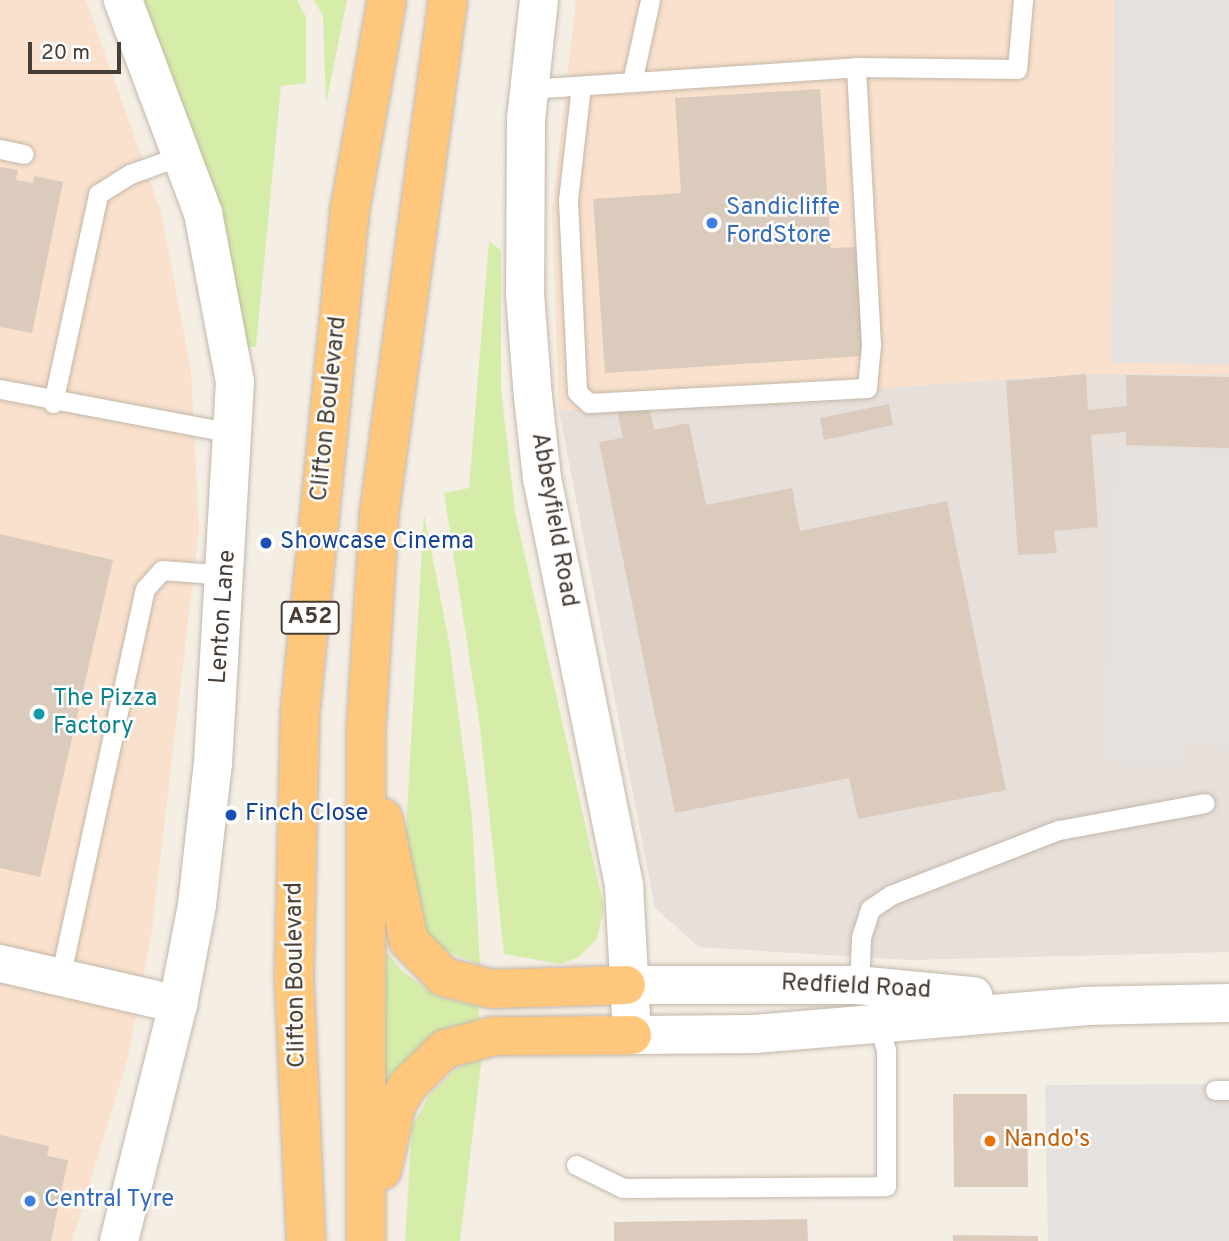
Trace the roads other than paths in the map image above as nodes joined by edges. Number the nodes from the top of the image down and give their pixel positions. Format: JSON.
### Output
{"nodes":[{"id":1,"x":123,"y":0,"type":"edge"},
{"id":2,"x":364,"y":0,"type":"edge"},
{"id":3,"x":387,"y":0,"type":"edge"},
{"id":4,"x":448,"y":0,"type":"edge"},
{"id":5,"x":539,"y":0,"type":"edge"},
{"id":6,"x":650,"y":0,"type":"edge"},
{"id":7,"x":1023,"y":0,"type":"edge"},
{"id":8,"x":856,"y":67,"type":"junction"},
{"id":9,"x":632,"y":82,"type":"junction"},
{"id":10,"x":581,"y":86,"type":"junction"},
{"id":11,"x":528,"y":89,"type":"junction"},
{"id":12,"x":0,"y":149,"type":"edge"},
{"id":13,"x":23,"y":154,"type":"dead end"},
{"id":14,"x":183,"y":155,"type":"junction"},
{"id":15,"x":350,"y":209,"type":"junction"},
{"id":16,"x":0,"y":389,"type":"edge"},
{"id":17,"x":53,"y":403,"type":"junction"},
{"id":18,"x":233,"y":433,"type":"junction"},
{"id":19,"x":227,"y":575,"type":"junction"},
{"id":20,"x":366,"y":730,"type":"junction"},
{"id":21,"x":1205,"y":803,"type":"dead end"},
{"id":22,"x":0,"y":963,"type":"edge"},
{"id":23,"x":60,"y":978,"type":"junction"},
{"id":24,"x":626,"y":985,"type":"junction"},
{"id":25,"x":856,"y":985,"type":"junction"},
{"id":26,"x":1229,"y":1003,"type":"edge"},
{"id":27,"x":178,"y":1004,"type":"junction"},
{"id":28,"x":1085,"y":1006,"type":"junction"},
{"id":29,"x":879,"y":1021,"type":"junction"},
{"id":30,"x":632,"y":1035,"type":"junction"},
{"id":31,"x":576,"y":1165,"type":"dead end"},
{"id":32,"x":119,"y":1241,"type":"edge"},
{"id":33,"x":306,"y":1241,"type":"edge"},
{"id":34,"x":366,"y":1241,"type":"edge"},
{"id":35,"x":373,"y":1241,"type":"edge"}],
"edges":[{"from":1,"to":14,"type":"street","name":"Lenton Lane"},
{"from":2,"to":15,"type":"highway"},
{"from":3,"to":15,"type":"highway","name":"Clifton Boulevard","number":"A52"},
{"from":4,"to":20,"type":"highway","number":"A52"},
{"from":5,"to":11,"type":"street","name":"Abbeyfield Road"},
{"from":6,"to":9,"type":"lane"},
{"from":7,"to":8,"type":"lane"},
{"from":8,"to":9,"type":"lane"},
{"from":8,"to":10,"type":"lane"},
{"from":9,"to":10,"type":"lane"},
{"from":10,"to":11,"type":"lane"},
{"from":11,"to":24,"type":"street","name":"Abbeyfield Road"},
{"from":12,"to":13,"type":"lane"},
{"from":14,"to":17,"type":"lane"},
{"from":14,"to":18,"type":"street","name":"Lenton Lane"},
{"from":15,"to":33,"type":"highway","name":"Clifton Boulevard","number":"A52"},
{"from":16,"to":17,"type":"lane"},
{"from":17,"to":18,"type":"lane"},
{"from":18,"to":19,"type":"street","name":"Lenton Lane"},
{"from":19,"to":23,"type":"lane"},
{"from":19,"to":27,"type":"street","name":"Lenton Lane"},
{"from":20,"to":24,"type":"highway"},
{"from":20,"to":34,"type":"highway","number":"A52"},
{"from":21,"to":25,"type":"lane"},
{"from":22,"to":23,"type":"street"},
{"from":23,"to":27,"type":"street"},
{"from":24,"to":25,"type":"street","name":"Redfield Road"},
{"from":24,"to":30,"type":"street","name":"Abbeyfield Road"},
{"from":25,"to":28,"type":"street","name":"Redfield Road"},
{"from":25,"to":29,"type":"lane"},
{"from":26,"to":28,"type":"street","name":"Redfield Road"},
{"from":27,"to":32,"type":"street","name":"Lenton Lane"},
{"from":28,"to":29,"type":"street","name":"Redfield Road"},
{"from":29,"to":30,"type":"street","name":"Redfield Road"},
{"from":29,"to":31,"type":"lane"},
{"from":30,"to":35,"type":"highway"}]}
